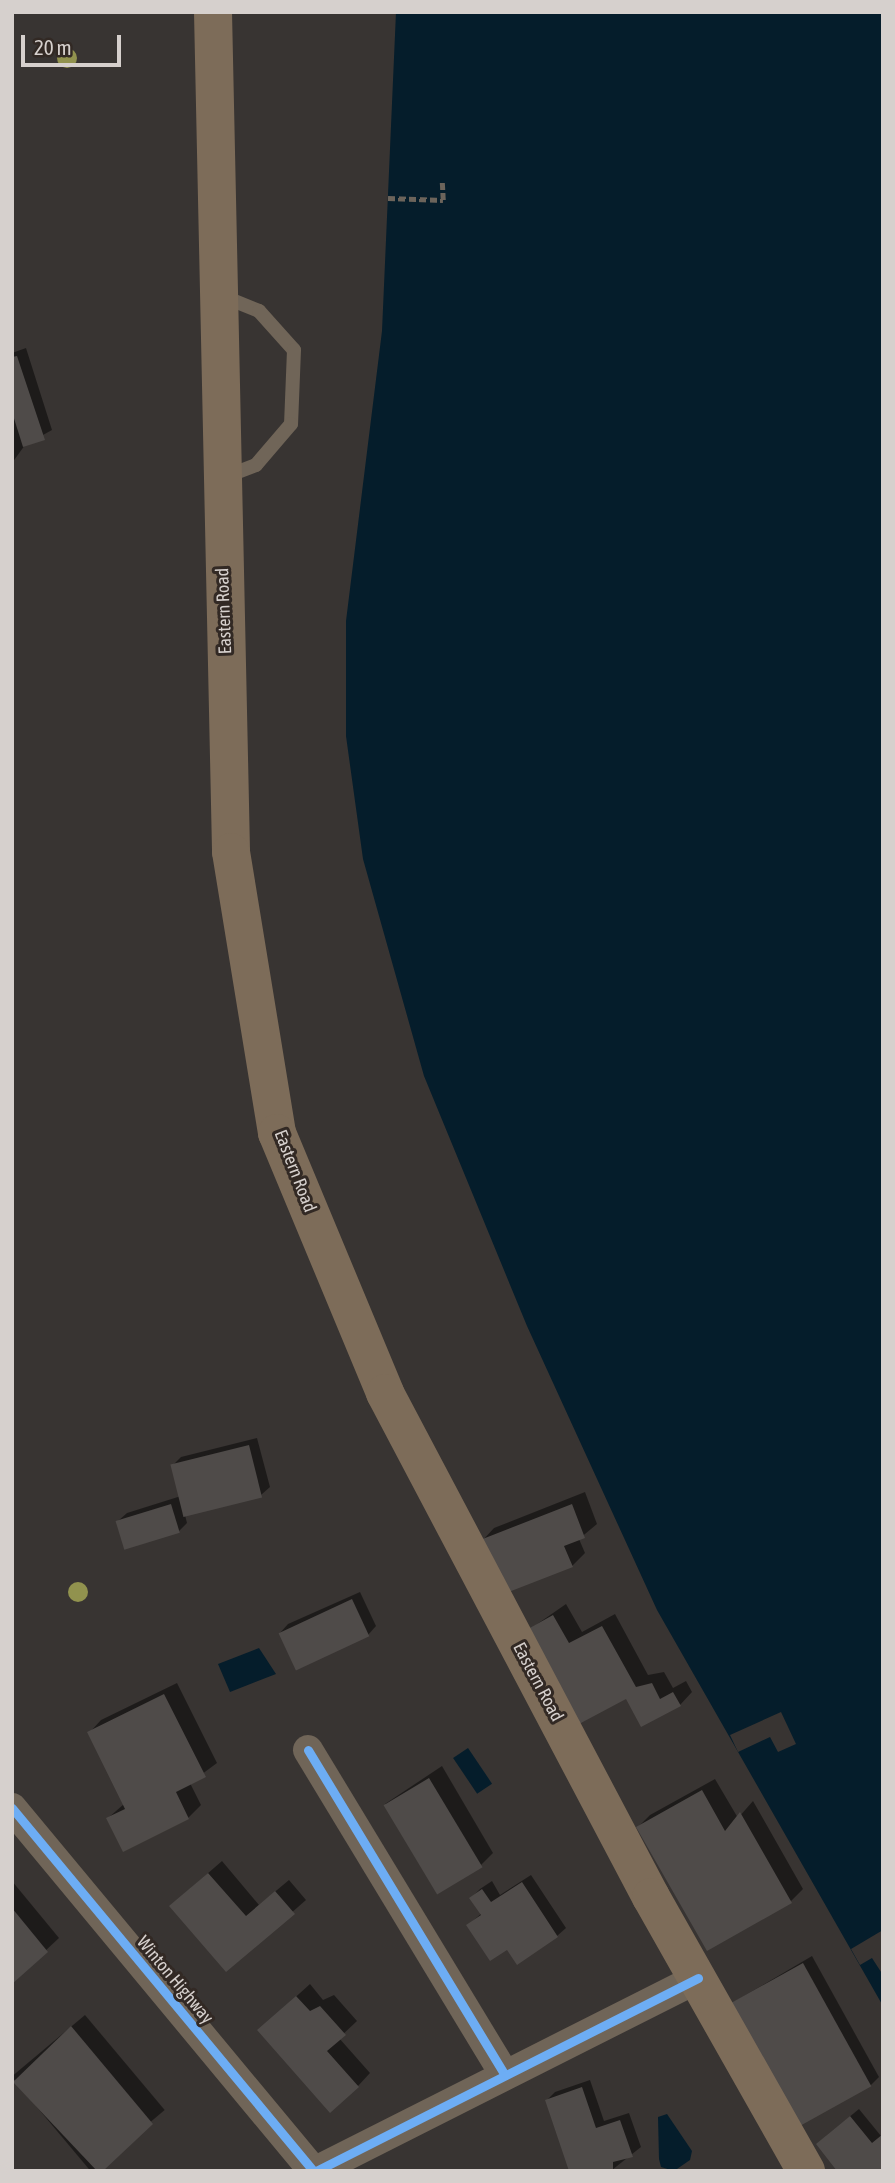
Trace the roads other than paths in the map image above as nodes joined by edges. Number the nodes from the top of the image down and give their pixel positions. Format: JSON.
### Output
{"nodes":[{"id":1,"x":213,"y":12,"type":"edge"},
{"id":2,"x":218,"y":295,"type":"junction"},
{"id":3,"x":221,"y":478,"type":"junction"},
{"id":4,"x":307,"y":1749,"type":"dead end"},
{"id":5,"x":12,"y":1808,"type":"edge"},
{"id":6,"x":698,"y":1978,"type":"junction"},
{"id":7,"x":505,"y":2075,"type":"junction"},
{"id":8,"x":314,"y":2171,"type":"edge"},
{"id":9,"x":806,"y":2171,"type":"edge"}],
"edges":[{"from":1,"to":2,"type":"highway","name":"Eastern Road"},
{"from":2,"to":3,"type":"highway","name":"Eastern Road"},
{"from":2,"to":3,"type":"lane"},
{"from":3,"to":6,"type":"highway","name":"Eastern Road"},
{"from":4,"to":7,"type":"street"},
{"from":5,"to":8,"type":"street","name":"Winton Highway"},
{"from":6,"to":7,"type":"street"},
{"from":6,"to":9,"type":"highway","name":"Eastern Road"},
{"from":7,"to":8,"type":"street"}]}
